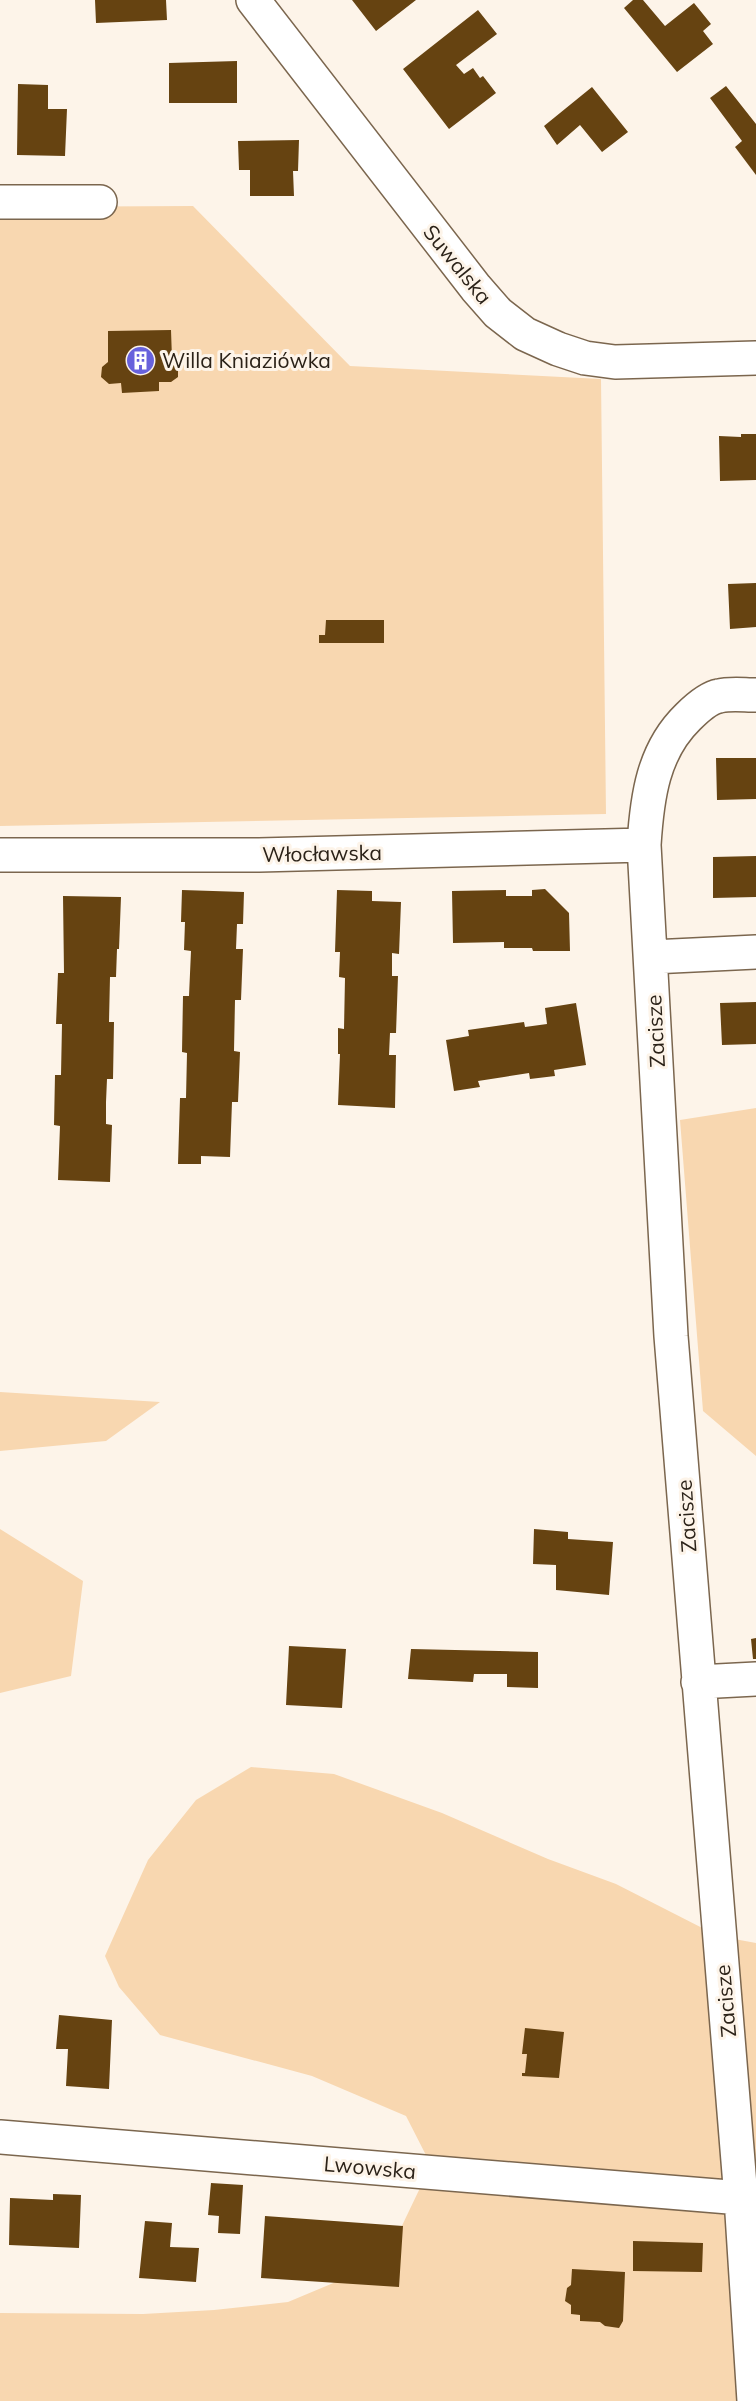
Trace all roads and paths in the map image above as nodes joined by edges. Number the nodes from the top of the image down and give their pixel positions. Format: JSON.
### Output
{"nodes":[{"id":1,"x":253,"y":0,"type":"edge"},
{"id":2,"x":0,"y":202,"type":"edge"},
{"id":3,"x":100,"y":202,"type":"dead end"},
{"id":4,"x":756,"y":358,"type":"edge"},
{"id":5,"x":756,"y":695,"type":"edge"},
{"id":6,"x":644,"y":845,"type":"junction"},
{"id":7,"x":0,"y":855,"type":"edge"},
{"id":8,"x":756,"y":952,"type":"edge"},
{"id":9,"x":652,"y":957,"type":"junction"},
{"id":10,"x":756,"y":1679,"type":"edge"},
{"id":11,"x":698,"y":1682,"type":"junction"},
{"id":12,"x":0,"y":2137,"type":"edge"},
{"id":13,"x":741,"y":2198,"type":"junction"},
{"id":14,"x":754,"y":2401,"type":"edge"}],
"edges":[{"from":1,"to":4,"type":"street","name":"Suwalska"},
{"from":2,"to":3,"type":"street"},
{"from":5,"to":6,"type":"street","name":"Zacisze"},
{"from":6,"to":7,"type":"street","name":"Włocławska"},
{"from":6,"to":9,"type":"street","name":"Zacisze"},
{"from":8,"to":9,"type":"street"},
{"from":9,"to":11,"type":"street","name":"Zacisze"},
{"from":10,"to":11,"type":"street"},
{"from":11,"to":13,"type":"street","name":"Zacisze"},
{"from":12,"to":13,"type":"street","name":"Lwowska"},
{"from":13,"to":14,"type":"street","name":"Zacisze"}]}
